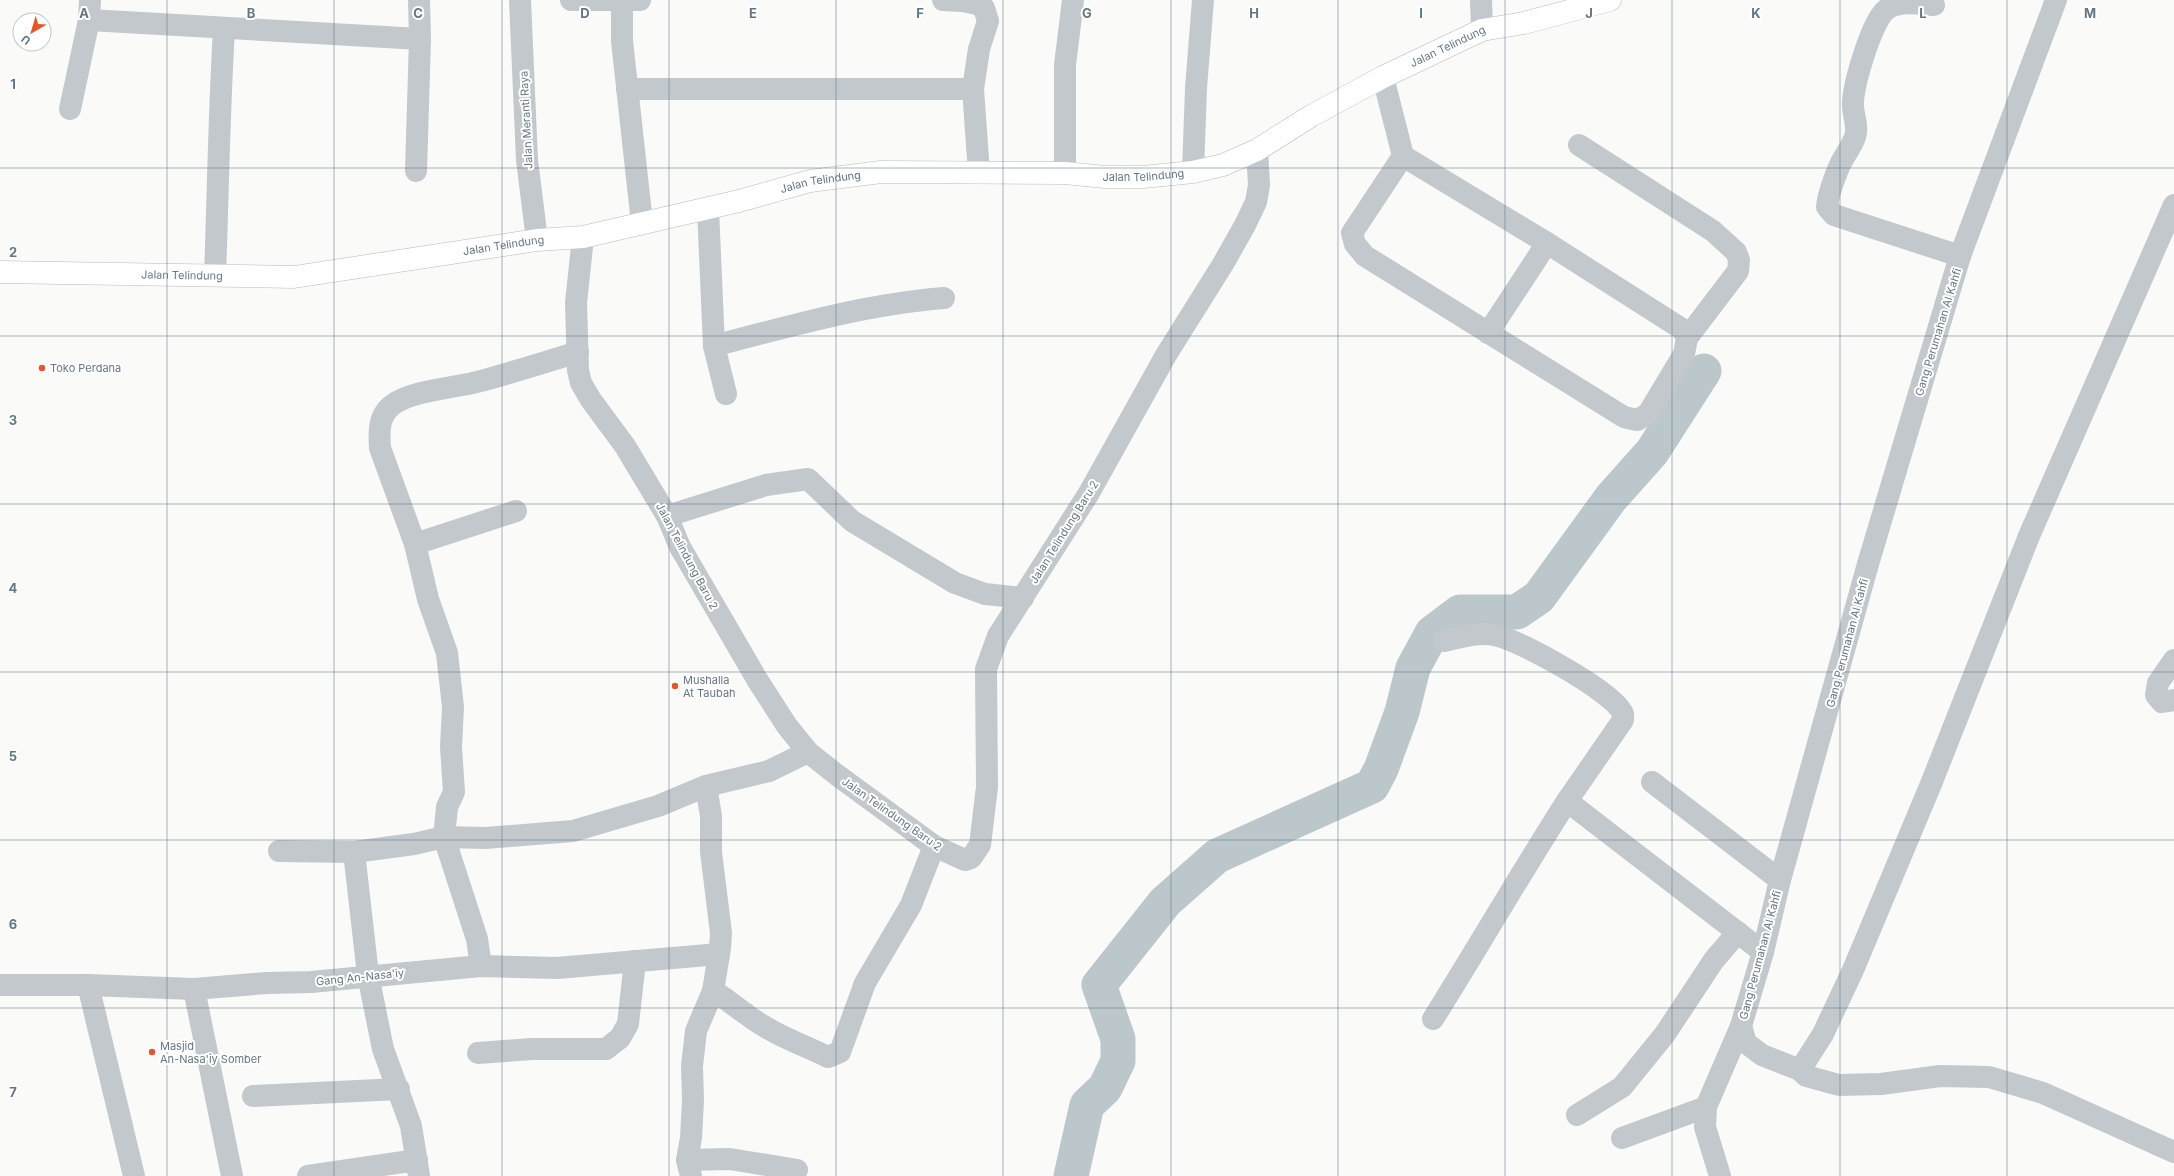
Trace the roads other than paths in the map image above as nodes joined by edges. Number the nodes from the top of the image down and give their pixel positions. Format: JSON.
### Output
{"nodes":[{"id":1,"x":419,"y":0,"type":"edge"},
{"id":2,"x":520,"y":0,"type":"edge"},
{"id":3,"x":571,"y":0,"type":"edge"},
{"id":4,"x":628,"y":0,"type":"edge"},
{"id":5,"x":943,"y":0,"type":"edge"},
{"id":6,"x":1073,"y":0,"type":"edge"},
{"id":7,"x":1203,"y":0,"type":"edge"},
{"id":8,"x":1481,"y":0,"type":"edge"},
{"id":9,"x":1610,"y":0,"type":"edge"},
{"id":10,"x":2056,"y":0,"type":"edge"},
{"id":11,"x":1934,"y":5,"type":"dead end"},
{"id":12,"x":1565,"y":6,"type":"edge"},
{"id":13,"x":90,"y":10,"type":"edge"},
{"id":14,"x":224,"y":29,"type":"junction"},
{"id":15,"x":1482,"y":30,"type":"junction"},
{"id":16,"x":420,"y":39,"type":"junction"},
{"id":17,"x":1383,"y":77,"type":"junction"},
{"id":18,"x":627,"y":89,"type":"junction"},
{"id":19,"x":973,"y":89,"type":"junction"},
{"id":20,"x":70,"y":109,"type":"dead end"},
{"id":21,"x":1579,"y":145,"type":"dead end"},
{"id":22,"x":1257,"y":150,"type":"junction"},
{"id":23,"x":1403,"y":156,"type":"junction"},
{"id":24,"x":416,"y":170,"type":"dead end"},
{"id":25,"x":979,"y":172,"type":"junction"},
{"id":26,"x":1193,"y":172,"type":"junction"},
{"id":27,"x":1065,"y":173,"type":"junction"},
{"id":28,"x":2174,"y":205,"type":"edge"},
{"id":29,"x":708,"y":209,"type":"junction"},
{"id":30,"x":642,"y":223,"type":"junction"},
{"id":31,"x":582,"y":237,"type":"junction"},
{"id":32,"x":537,"y":240,"type":"junction"},
{"id":33,"x":1547,"y":243,"type":"junction"},
{"id":34,"x":1960,"y":256,"type":"junction"},
{"id":35,"x":0,"y":272,"type":"edge"},
{"id":36,"x":215,"y":276,"type":"junction"},
{"id":37,"x":944,"y":298,"type":"dead end"},
{"id":38,"x":1488,"y":333,"type":"junction"},
{"id":39,"x":1688,"y":338,"type":"junction"},
{"id":40,"x":714,"y":346,"type":"junction"},
{"id":41,"x":578,"y":352,"type":"junction"},
{"id":42,"x":726,"y":394,"type":"dead end"},
{"id":43,"x":516,"y":511,"type":"dead end"},
{"id":44,"x":667,"y":516,"type":"junction"},
{"id":45,"x":415,"y":544,"type":"junction"},
{"id":46,"x":1023,"y":598,"type":"junction"},
{"id":47,"x":1444,"y":641,"type":"dead end"},
{"id":48,"x":2174,"y":660,"type":"edge"},
{"id":49,"x":2174,"y":700,"type":"edge"},
{"id":50,"x":808,"y":752,"type":"junction"},
{"id":51,"x":1652,"y":782,"type":"dead end"},
{"id":52,"x":706,"y":786,"type":"junction"},
{"id":53,"x":1567,"y":801,"type":"junction"},
{"id":54,"x":444,"y":837,"type":"junction"},
{"id":55,"x":934,"y":846,"type":"junction"},
{"id":56,"x":279,"y":851,"type":"dead end"},
{"id":57,"x":354,"y":852,"type":"junction"},
{"id":58,"x":1780,"y":880,"type":"junction"},
{"id":59,"x":1738,"y":932,"type":"junction"},
{"id":60,"x":1763,"y":952,"type":"junction"},
{"id":61,"x":719,"y":954,"type":"junction"},
{"id":62,"x":635,"y":961,"type":"junction"},
{"id":63,"x":481,"y":966,"type":"junction"},
{"id":64,"x":368,"y":975,"type":"junction"},
{"id":65,"x":0,"y":985,"type":"edge"},
{"id":66,"x":88,"y":985,"type":"junction"},
{"id":67,"x":194,"y":989,"type":"junction"},
{"id":68,"x":713,"y":991,"type":"junction"},
{"id":69,"x":1433,"y":1019,"type":"dead end"},
{"id":70,"x":1741,"y":1026,"type":"junction"},
{"id":71,"x":478,"y":1053,"type":"dead end"},
{"id":72,"x":1800,"y":1070,"type":"junction"},
{"id":73,"x":399,"y":1089,"type":"junction"},
{"id":74,"x":253,"y":1096,"type":"dead end"},
{"id":75,"x":1706,"y":1107,"type":"junction"},
{"id":76,"x":1577,"y":1115,"type":"dead end"},
{"id":77,"x":1622,"y":1138,"type":"dead end"},
{"id":78,"x":2174,"y":1152,"type":"edge"},
{"id":79,"x":418,"y":1168,"type":"edge"},
{"id":80,"x":689,"y":1168,"type":"edge"},
{"id":81,"x":797,"y":1170,"type":"dead end"},
{"id":82,"x":134,"y":1176,"type":"edge"},
{"id":83,"x":232,"y":1176,"type":"edge"},
{"id":84,"x":308,"y":1176,"type":"edge"},
{"id":85,"x":1720,"y":1176,"type":"edge"}],
"edges":[{"from":1,"to":16,"type":"street"},
{"from":2,"to":32,"type":"street","name":"Jalan Meranti Raya"},
{"from":3,"to":4,"type":"street"},
{"from":4,"to":18,"type":"street"},
{"from":5,"to":19,"type":"street"},
{"from":6,"to":27,"type":"street"},
{"from":7,"to":26,"type":"street"},
{"from":8,"to":15,"type":"street"},
{"from":9,"to":12,"type":"main road","name":"Jalan Telindung"},
{"from":10,"to":34,"type":"street","name":"Gang Perumahan Al Kahfi"},
{"from":11,"to":34,"type":"street"},
{"from":12,"to":15,"type":"main road","name":"Jalan Telindung"},
{"from":13,"to":14,"type":"street"},
{"from":13,"to":20,"type":"street"},
{"from":14,"to":16,"type":"street"},
{"from":14,"to":36,"type":"street"},
{"from":15,"to":17,"type":"main road","name":"Jalan Telindung"},
{"from":16,"to":24,"type":"street"},
{"from":17,"to":22,"type":"main road","name":"Jalan Telindung"},
{"from":17,"to":23,"type":"street"},
{"from":18,"to":19,"type":"street"},
{"from":18,"to":30,"type":"street"},
{"from":19,"to":25,"type":"street"},
{"from":21,"to":39,"type":"street"},
{"from":22,"to":26,"type":"main road","name":"Jalan Telindung"},
{"from":22,"to":46,"type":"street","name":"Jalan Telindung Baru 2"},
{"from":23,"to":33,"type":"street"},
{"from":23,"to":38,"type":"street"},
{"from":25,"to":27,"type":"main road","name":"Jalan Telindung"},
{"from":25,"to":29,"type":"main road","name":"Jalan Telindung"},
{"from":26,"to":27,"type":"main road","name":"Jalan Telindung"},
{"from":28,"to":72,"type":"street"},
{"from":29,"to":30,"type":"main road","name":"Jalan Telindung"},
{"from":29,"to":40,"type":"street"},
{"from":30,"to":31,"type":"main road","name":"Jalan Telindung"},
{"from":31,"to":32,"type":"main road","name":"Jalan Telindung"},
{"from":31,"to":41,"type":"street","name":"Jalan Telindung Baru 2"},
{"from":32,"to":36,"type":"main road","name":"Jalan Telindung"},
{"from":33,"to":38,"type":"street"},
{"from":33,"to":39,"type":"street"},
{"from":34,"to":58,"type":"street","name":"Gang Perumahan Al Kahfi"},
{"from":35,"to":36,"type":"main road","name":"Jalan Telindung"},
{"from":37,"to":40,"type":"street"},
{"from":38,"to":39,"type":"street"},
{"from":40,"to":42,"type":"street"},
{"from":41,"to":44,"type":"street","name":"Jalan Telindung Baru 2"},
{"from":41,"to":45,"type":"street"},
{"from":43,"to":45,"type":"street"},
{"from":44,"to":46,"type":"street"},
{"from":44,"to":50,"type":"street","name":"Jalan Telindung Baru 2"},
{"from":45,"to":54,"type":"street"},
{"from":46,"to":55,"type":"street","name":"Jalan Telindung Baru 2"},
{"from":47,"to":53,"type":"street"},
{"from":48,"to":49,"type":"street"},
{"from":50,"to":52,"type":"street"},
{"from":50,"to":55,"type":"street","name":"Jalan Telindung Baru 2"},
{"from":51,"to":58,"type":"street"},
{"from":52,"to":54,"type":"street"},
{"from":52,"to":61,"type":"street"},
{"from":53,"to":59,"type":"street"},
{"from":53,"to":69,"type":"street"},
{"from":54,"to":57,"type":"street"},
{"from":54,"to":63,"type":"street"},
{"from":55,"to":68,"type":"street"},
{"from":56,"to":57,"type":"street"},
{"from":57,"to":64,"type":"street"},
{"from":58,"to":60,"type":"street","name":"Gang Perumahan Al Kahfi"},
{"from":59,"to":60,"type":"street"},
{"from":59,"to":76,"type":"street"},
{"from":60,"to":70,"type":"street","name":"Gang Perumahan Al Kahfi"},
{"from":61,"to":62,"type":"street","name":"Gang An-Nasa'iy"},
{"from":61,"to":68,"type":"street"},
{"from":62,"to":63,"type":"street","name":"Gang An-Nasa'iy"},
{"from":62,"to":71,"type":"street"},
{"from":63,"to":64,"type":"street","name":"Gang An-Nasa'iy"},
{"from":64,"to":67,"type":"street","name":"Gang An-Nasa'iy"},
{"from":64,"to":73,"type":"street"},
{"from":65,"to":66,"type":"street","name":"Gang An-Nasa'iy"},
{"from":66,"to":67,"type":"street","name":"Gang An-Nasa'iy"},
{"from":66,"to":82,"type":"street"},
{"from":67,"to":83,"type":"street"},
{"from":68,"to":80,"type":"street"},
{"from":70,"to":72,"type":"street","name":"Gang Perumahan Al Kahfi"},
{"from":70,"to":75,"type":"street"},
{"from":72,"to":78,"type":"street","name":"Gang Perumahan Al Kahfi"},
{"from":73,"to":74,"type":"street"},
{"from":73,"to":79,"type":"street"},
{"from":75,"to":77,"type":"street"},
{"from":75,"to":85,"type":"street"},
{"from":79,"to":84,"type":"street"},
{"from":80,"to":81,"type":"street"}]}
